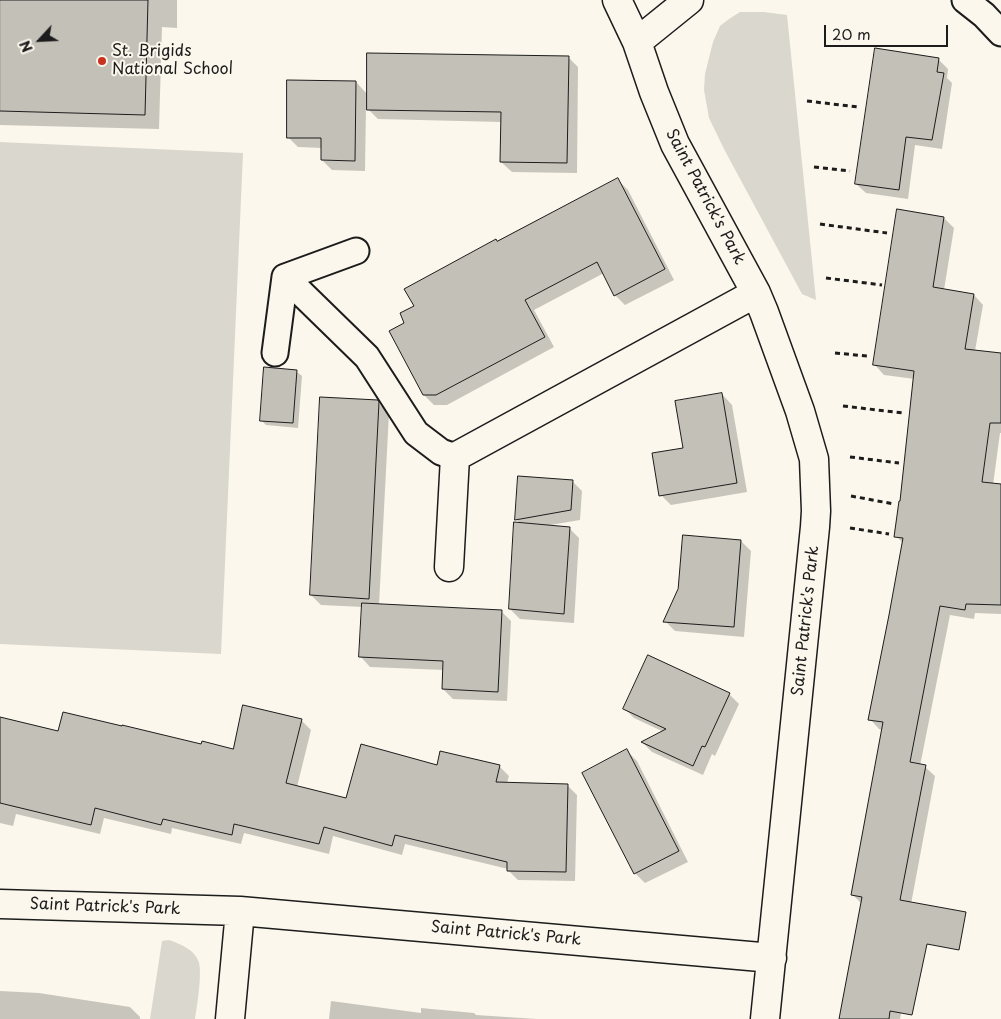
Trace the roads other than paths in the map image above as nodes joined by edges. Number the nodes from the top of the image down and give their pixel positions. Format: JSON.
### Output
{"nodes":[{"id":1,"x":618,"y":0,"type":"edge"},
{"id":2,"x":689,"y":0,"type":"edge"},
{"id":3,"x":965,"y":0,"type":"edge"},
{"id":4,"x":1001,"y":34,"type":"edge"},
{"id":5,"x":637,"y":42,"type":"junction"},
{"id":6,"x":356,"y":251,"type":"dead end"},
{"id":7,"x":285,"y":276,"type":"junction"},
{"id":8,"x":756,"y":293,"type":"junction"},
{"id":9,"x":275,"y":353,"type":"dead end"},
{"id":10,"x":455,"y":457,"type":"junction"},
{"id":11,"x":449,"y":567,"type":"dead end"},
{"id":12,"x":0,"y":904,"type":"edge"},
{"id":13,"x":240,"y":911,"type":"junction"},
{"id":14,"x":772,"y":958,"type":"junction"},
{"id":15,"x":230,"y":1019,"type":"edge"},
{"id":16,"x":765,"y":1019,"type":"edge"}],
"edges":[{"from":1,"to":5,"type":"street","name":"Saint Patrick's Park"},
{"from":2,"to":5,"type":"street"},
{"from":3,"to":4,"type":"lane"},
{"from":5,"to":8,"type":"street","name":"Saint Patrick's Park"},
{"from":6,"to":7,"type":"lane"},
{"from":7,"to":9,"type":"lane"},
{"from":7,"to":10,"type":"lane"},
{"from":8,"to":10,"type":"street"},
{"from":8,"to":14,"type":"street","name":"Saint Patrick's Park"},
{"from":10,"to":11,"type":"street"},
{"from":12,"to":13,"type":"street","name":"Saint Patrick's Park"},
{"from":13,"to":14,"type":"street","name":"Saint Patrick's Park"},
{"from":13,"to":15,"type":"street"},
{"from":14,"to":16,"type":"street","name":"Saint Patrick's Park"}]}
